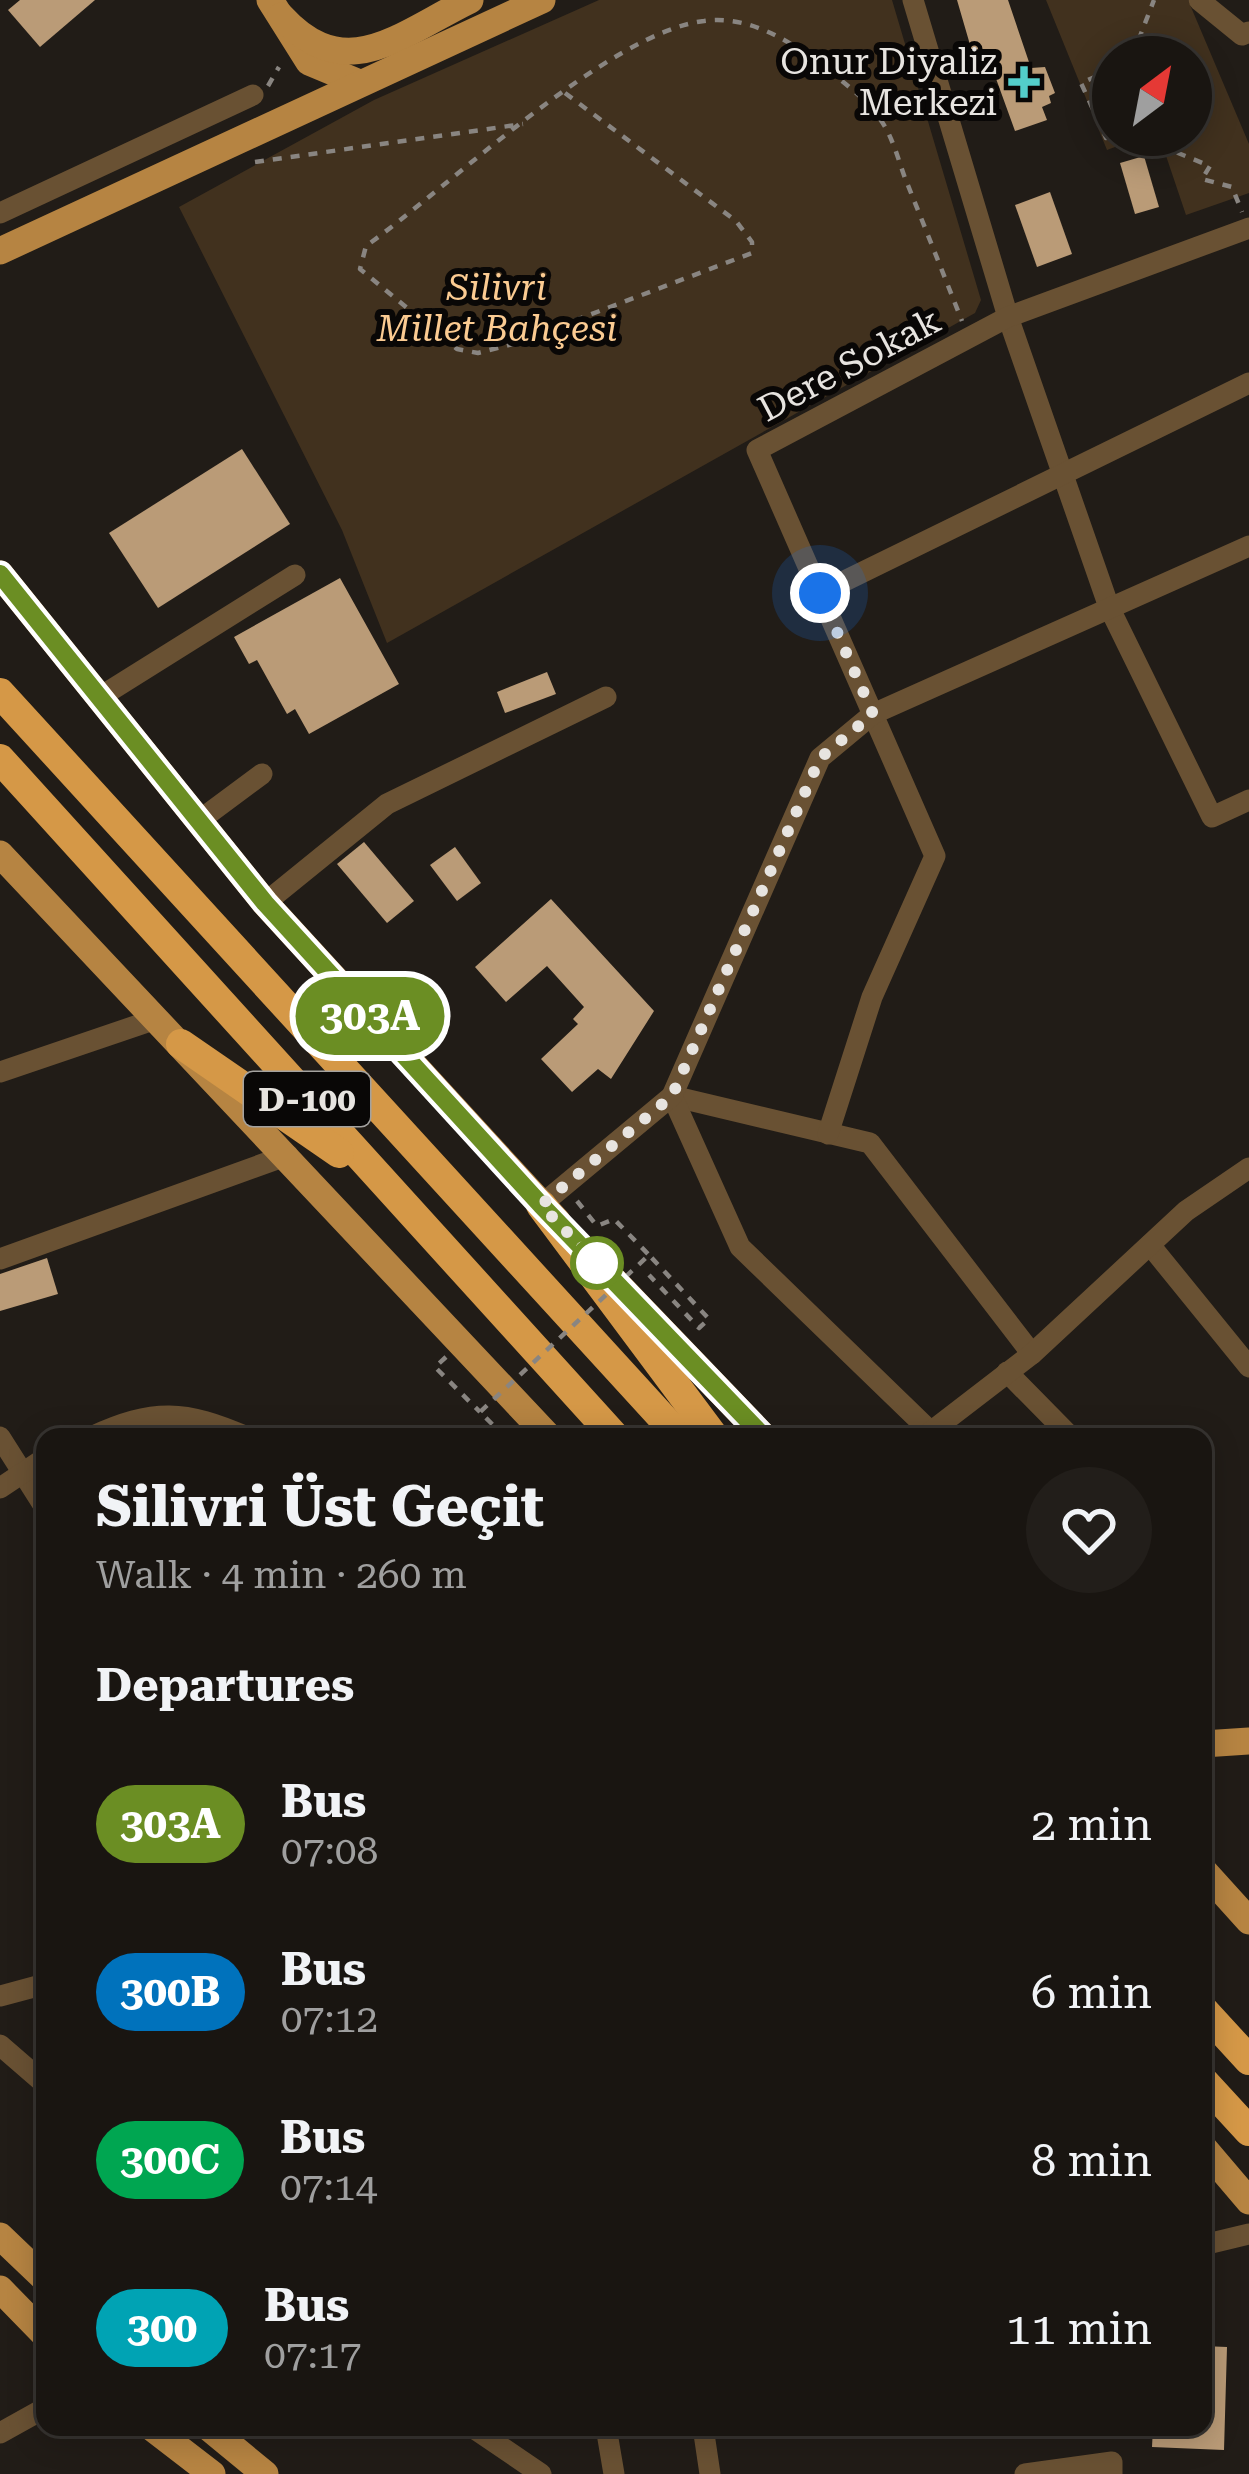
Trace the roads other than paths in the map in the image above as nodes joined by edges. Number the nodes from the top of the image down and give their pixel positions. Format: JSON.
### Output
{"nodes":[{"id":1,"x":470,"y":0,"type":"edge"},
{"id":2,"x":542,"y":0,"type":"edge"},
{"id":3,"x":913,"y":0,"type":"edge"},
{"id":4,"x":1199,"y":0,"type":"edge"},
{"id":5,"x":275,"y":8,"type":"edge"},
{"id":6,"x":1249,"y":32,"type":"edge"},
{"id":7,"x":357,"y":82,"type":"junction"},
{"id":8,"x":253,"y":95,"type":"dead end"},
{"id":9,"x":0,"y":213,"type":"edge"},
{"id":10,"x":1249,"y":228,"type":"edge"},
{"id":11,"x":0,"y":251,"type":"edge"},
{"id":12,"x":1008,"y":317,"type":"junction"},
{"id":13,"x":1249,"y":383,"type":"edge"},
{"id":14,"x":1063,"y":472,"type":"junction"},
{"id":15,"x":1249,"y":545,"type":"edge"},
{"id":16,"x":0,"y":574,"type":"edge"},
{"id":17,"x":295,"y":575,"type":"dead end"},
{"id":18,"x":820,"y":593,"type":"junction"},
{"id":19,"x":1109,"y":607,"type":"junction"},
{"id":20,"x":0,"y":693,"type":"edge"},
{"id":21,"x":606,"y":697,"type":"dead end"},
{"id":22,"x":100,"y":698,"type":"junction"},
{"id":23,"x":873,"y":714,"type":"junction"},
{"id":24,"x":0,"y":760,"type":"edge"},
{"id":25,"x":262,"y":774,"type":"dead end"},
{"id":26,"x":1249,"y":800,"type":"edge"},
{"id":27,"x":200,"y":820,"type":"junction"},
{"id":28,"x":0,"y":854,"type":"edge"},
{"id":29,"x":265,"y":903,"type":"junction"},
{"id":30,"x":156,"y":1019,"type":"junction"},
{"id":31,"x":181,"y":1044,"type":"junction"},
{"id":32,"x":0,"y":1072,"type":"edge"},
{"id":33,"x":672,"y":1096,"type":"junction"},
{"id":34,"x":828,"y":1134,"type":"junction"},
{"id":35,"x":288,"y":1155,"type":"junction"},
{"id":36,"x":1249,"y":1168,"type":"edge"},
{"id":37,"x":388,"y":1189,"type":"junction"},
{"id":38,"x":554,"y":1196,"type":"junction"},
{"id":39,"x":1150,"y":1245,"type":"junction"},
{"id":40,"x":0,"y":1259,"type":"edge"},
{"id":41,"x":1032,"y":1354,"type":"junction"},
{"id":42,"x":1249,"y":1367,"type":"edge"},
{"id":43,"x":1007,"y":1372,"type":"junction"},
{"id":44,"x":118,"y":1428,"type":"edge"},
{"id":45,"x":226,"y":1428,"type":"edge"},
{"id":46,"x":541,"y":1428,"type":"edge"},
{"id":47,"x":607,"y":1428,"type":"edge"},
{"id":48,"x":672,"y":1428,"type":"edge"},
{"id":49,"x":708,"y":1428,"type":"edge"},
{"id":50,"x":756,"y":1428,"type":"edge"},
{"id":51,"x":920,"y":1428,"type":"edge"},
{"id":52,"x":934,"y":1428,"type":"edge"},
{"id":53,"x":1062,"y":1428,"type":"edge"},
{"id":54,"x":0,"y":1437,"type":"edge"},
{"id":55,"x":36,"y":1463,"type":"edge"},
{"id":56,"x":20,"y":1470,"type":"junction"},
{"id":57,"x":0,"y":1488,"type":"edge"},
{"id":58,"x":36,"y":1494,"type":"edge"},
{"id":59,"x":1249,"y":1742,"type":"edge"},
{"id":60,"x":1212,"y":1744,"type":"edge"},
{"id":61,"x":1212,"y":1880,"type":"edge"},
{"id":62,"x":1249,"y":1921,"type":"edge"},
{"id":63,"x":36,"y":1986,"type":"edge"},
{"id":64,"x":0,"y":1996,"type":"edge"},
{"id":65,"x":1212,"y":2020,"type":"edge"},
{"id":66,"x":0,"y":2045,"type":"edge"},
{"id":67,"x":1249,"y":2060,"type":"edge"},
{"id":68,"x":36,"y":2076,"type":"edge"},
{"id":69,"x":1212,"y":2091,"type":"edge"},
{"id":70,"x":1249,"y":2131,"type":"edge"},
{"id":71,"x":1212,"y":2158,"type":"edge"},
{"id":72,"x":1249,"y":2201,"type":"edge"},
{"id":73,"x":1249,"y":2234,"type":"edge"},
{"id":74,"x":0,"y":2236,"type":"edge"},
{"id":75,"x":1212,"y":2244,"type":"edge"},
{"id":76,"x":36,"y":2270,"type":"edge"},
{"id":77,"x":0,"y":2289,"type":"edge"},
{"id":78,"x":36,"y":2326,"type":"edge"},
{"id":79,"x":36,"y":2413,"type":"edge"},
{"id":80,"x":0,"y":2433,"type":"edge"},
{"id":81,"x":163,"y":2436,"type":"edge"},
{"id":82,"x":230,"y":2436,"type":"edge"},
{"id":83,"x":485,"y":2436,"type":"edge"},
{"id":84,"x":608,"y":2436,"type":"edge"},
{"id":85,"x":704,"y":2436,"type":"edge"},
{"id":86,"x":212,"y":2474,"type":"edge"},
{"id":87,"x":266,"y":2474,"type":"edge"},
{"id":88,"x":541,"y":2474,"type":"edge"},
{"id":89,"x":614,"y":2474,"type":"edge"},
{"id":90,"x":710,"y":2474,"type":"edge"},
{"id":91,"x":1025,"y":2474,"type":"edge"},
{"id":92,"x":1112,"y":2474,"type":"edge"}],
"edges":[{"from":1,"to":5,"type":"main road"},
{"from":2,"to":7,"type":"main road"},
{"from":3,"to":12,"type":"street"},
{"from":4,"to":6,"type":"street"},
{"from":5,"to":7,"type":"main road"},
{"from":7,"to":11,"type":"main road"},
{"from":8,"to":9,"type":"street"},
{"from":10,"to":12,"type":"street","name":"Dere Sokak"},
{"from":12,"to":14,"type":"street"},
{"from":12,"to":18,"type":"street","name":"Dere Sokak"},
{"from":13,"to":14,"type":"street"},
{"from":14,"to":18,"type":"street"},
{"from":14,"to":19,"type":"street"},
{"from":15,"to":19,"type":"street"},
{"from":16,"to":22,"type":"main road"},
{"from":17,"to":22,"type":"street"},
{"from":18,"to":23,"type":"street","name":"Dere Sokak"},
{"from":19,"to":23,"type":"street"},
{"from":19,"to":26,"type":"street"},
{"from":20,"to":48,"type":"highway","number":"D-100"},
{"from":21,"to":29,"type":"street"},
{"from":22,"to":27,"type":"main road"},
{"from":23,"to":33,"type":"street"},
{"from":23,"to":34,"type":"street","name":"Dere Sokak"},
{"from":24,"to":37,"type":"highway","number":"D-100"},
{"from":25,"to":27,"type":"street"},
{"from":27,"to":29,"type":"main road"},
{"from":28,"to":30,"type":"main road"},
{"from":29,"to":38,"type":"main road"},
{"from":30,"to":31,"type":"main road"},
{"from":30,"to":32,"type":"street"},
{"from":31,"to":35,"type":"main road"},
{"from":31,"to":37,"type":"highway"},
{"from":33,"to":34,"type":"street"},
{"from":33,"to":38,"type":"street"},
{"from":33,"to":51,"type":"street"},
{"from":34,"to":41,"type":"street"},
{"from":35,"to":40,"type":"street"},
{"from":35,"to":46,"type":"main road"},
{"from":36,"to":39,"type":"street"},
{"from":37,"to":47,"type":"highway","number":"D-100"},
{"from":38,"to":49,"type":"highway"},
{"from":38,"to":50,"type":"main road"},
{"from":39,"to":41,"type":"street"},
{"from":39,"to":42,"type":"street"},
{"from":41,"to":43,"type":"street"},
{"from":43,"to":52,"type":"street"},
{"from":43,"to":53,"type":"street"},
{"from":44,"to":45,"type":"street"},
{"from":54,"to":56,"type":"street"},
{"from":55,"to":56,"type":"street"},
{"from":56,"to":57,"type":"street"},
{"from":56,"to":58,"type":"street"},
{"from":59,"to":60,"type":"main road"},
{"from":61,"to":62,"type":"main road"},
{"from":63,"to":64,"type":"street"},
{"from":65,"to":67,"type":"highway"},
{"from":66,"to":68,"type":"street"},
{"from":69,"to":70,"type":"highway"},
{"from":71,"to":72,"type":"main road"},
{"from":73,"to":75,"type":"street"},
{"from":74,"to":76,"type":"main road"},
{"from":77,"to":78,"type":"main road"},
{"from":79,"to":80,"type":"street"},
{"from":81,"to":86,"type":"main road"},
{"from":82,"to":87,"type":"main road"},
{"from":83,"to":88,"type":"street"},
{"from":84,"to":89,"type":"street"},
{"from":85,"to":90,"type":"street"},
{"from":91,"to":92,"type":"street"}]}
